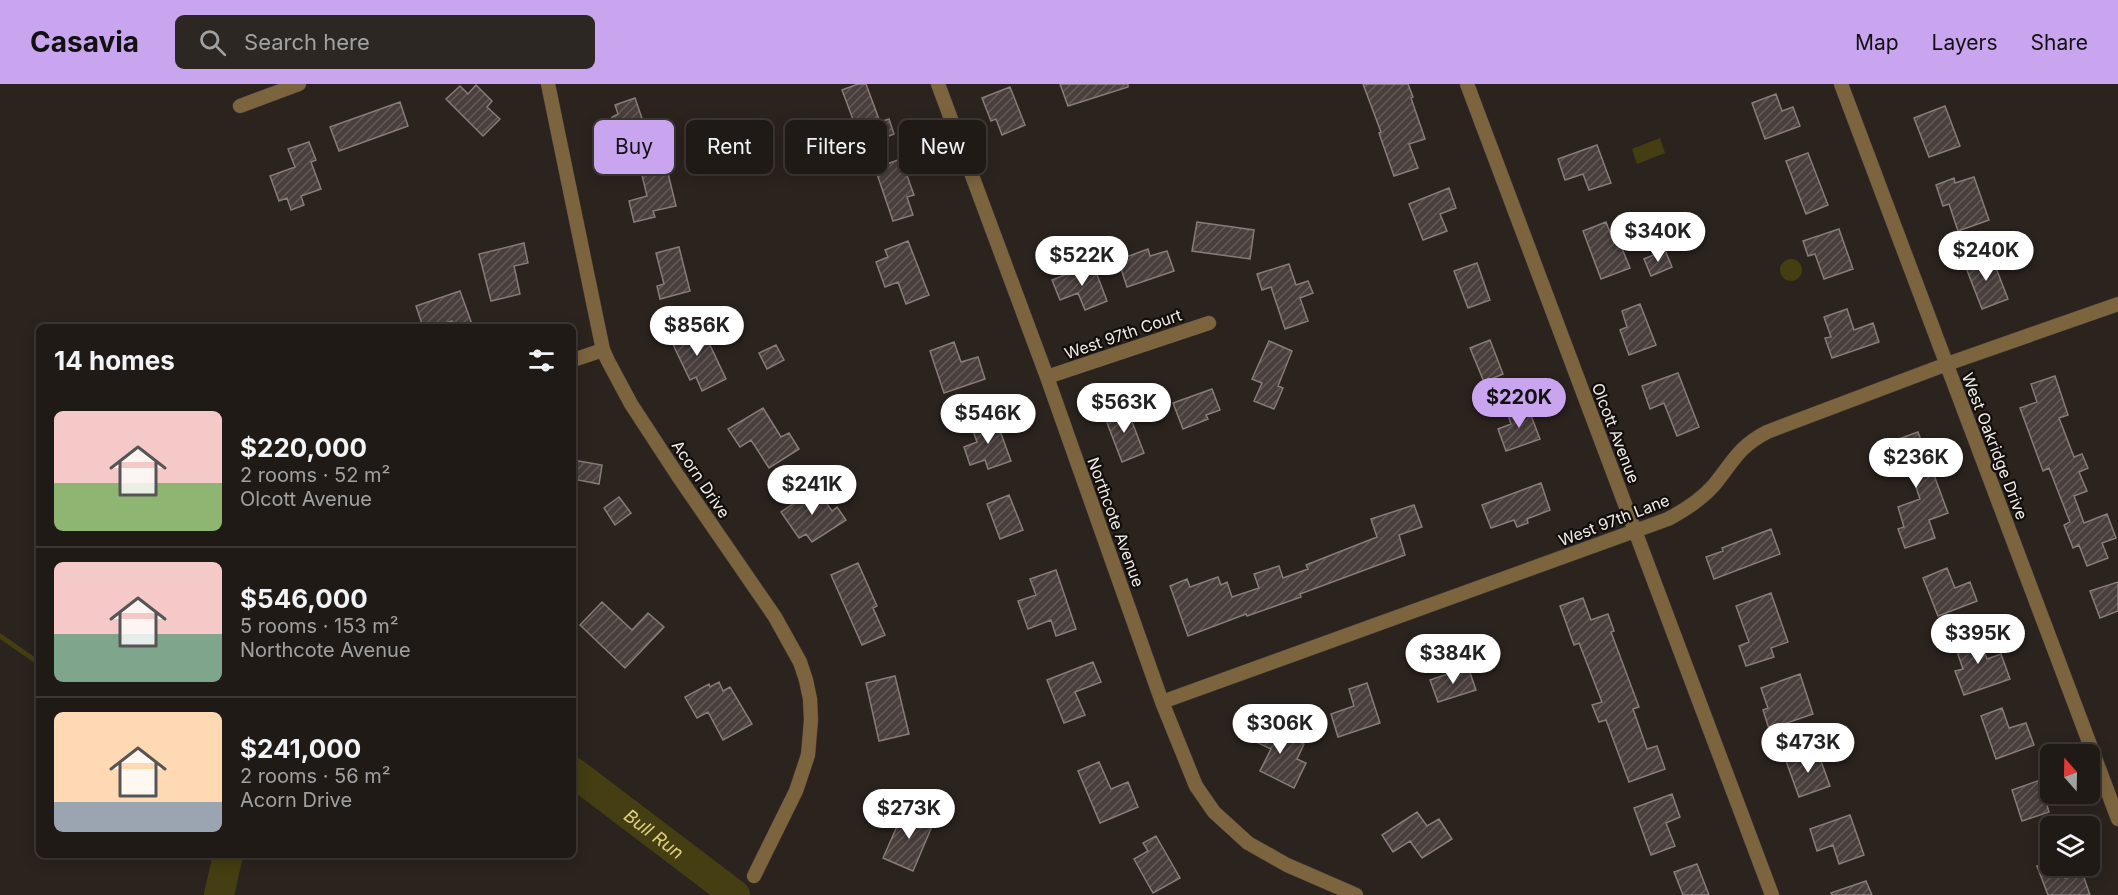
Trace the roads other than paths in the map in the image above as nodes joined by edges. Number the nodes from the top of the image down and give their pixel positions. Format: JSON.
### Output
{"nodes":[{"id":1,"x":299,"y":84,"type":"edge"},
{"id":2,"x":548,"y":84,"type":"edge"},
{"id":3,"x":938,"y":84,"type":"edge"},
{"id":4,"x":1467,"y":84,"type":"edge"},
{"id":5,"x":1841,"y":84,"type":"edge"},
{"id":6,"x":240,"y":106,"type":"dead end"},
{"id":7,"x":2118,"y":304,"type":"edge"},
{"id":8,"x":1209,"y":323,"type":"dead end"},
{"id":9,"x":603,"y":350,"type":"junction"},
{"id":10,"x":576,"y":359,"type":"edge"},
{"id":11,"x":1947,"y":364,"type":"junction"},
{"id":12,"x":1047,"y":377,"type":"junction"},
{"id":13,"x":1635,"y":531,"type":"junction"},
{"id":14,"x":1162,"y":702,"type":"junction"},
{"id":15,"x":2118,"y":819,"type":"edge"},
{"id":16,"x":754,"y":876,"type":"dead end"},
{"id":17,"x":1356,"y":895,"type":"edge"},
{"id":18,"x":1772,"y":895,"type":"edge"}],
"edges":[{"from":1,"to":6,"type":"street"},
{"from":2,"to":9,"type":"street","name":"Acorn Drive"},
{"from":3,"to":12,"type":"street","name":"Northcote Avenue"},
{"from":4,"to":13,"type":"street","name":"Olcott Avenue"},
{"from":5,"to":11,"type":"street","name":"West Oakridge Drive"},
{"from":7,"to":11,"type":"street","name":"West 97th Lane"},
{"from":8,"to":12,"type":"street","name":"West 97th Court"},
{"from":9,"to":10,"type":"street"},
{"from":9,"to":16,"type":"street","name":"Acorn Drive"},
{"from":11,"to":13,"type":"street","name":"West 97th Lane"},
{"from":11,"to":15,"type":"street","name":"West Oakridge Drive"},
{"from":12,"to":14,"type":"street","name":"Northcote Avenue"},
{"from":13,"to":14,"type":"street","name":"West 97th Lane"},
{"from":13,"to":18,"type":"street","name":"Olcott Avenue"},
{"from":14,"to":17,"type":"street","name":"Northcote Avenue"}]}
